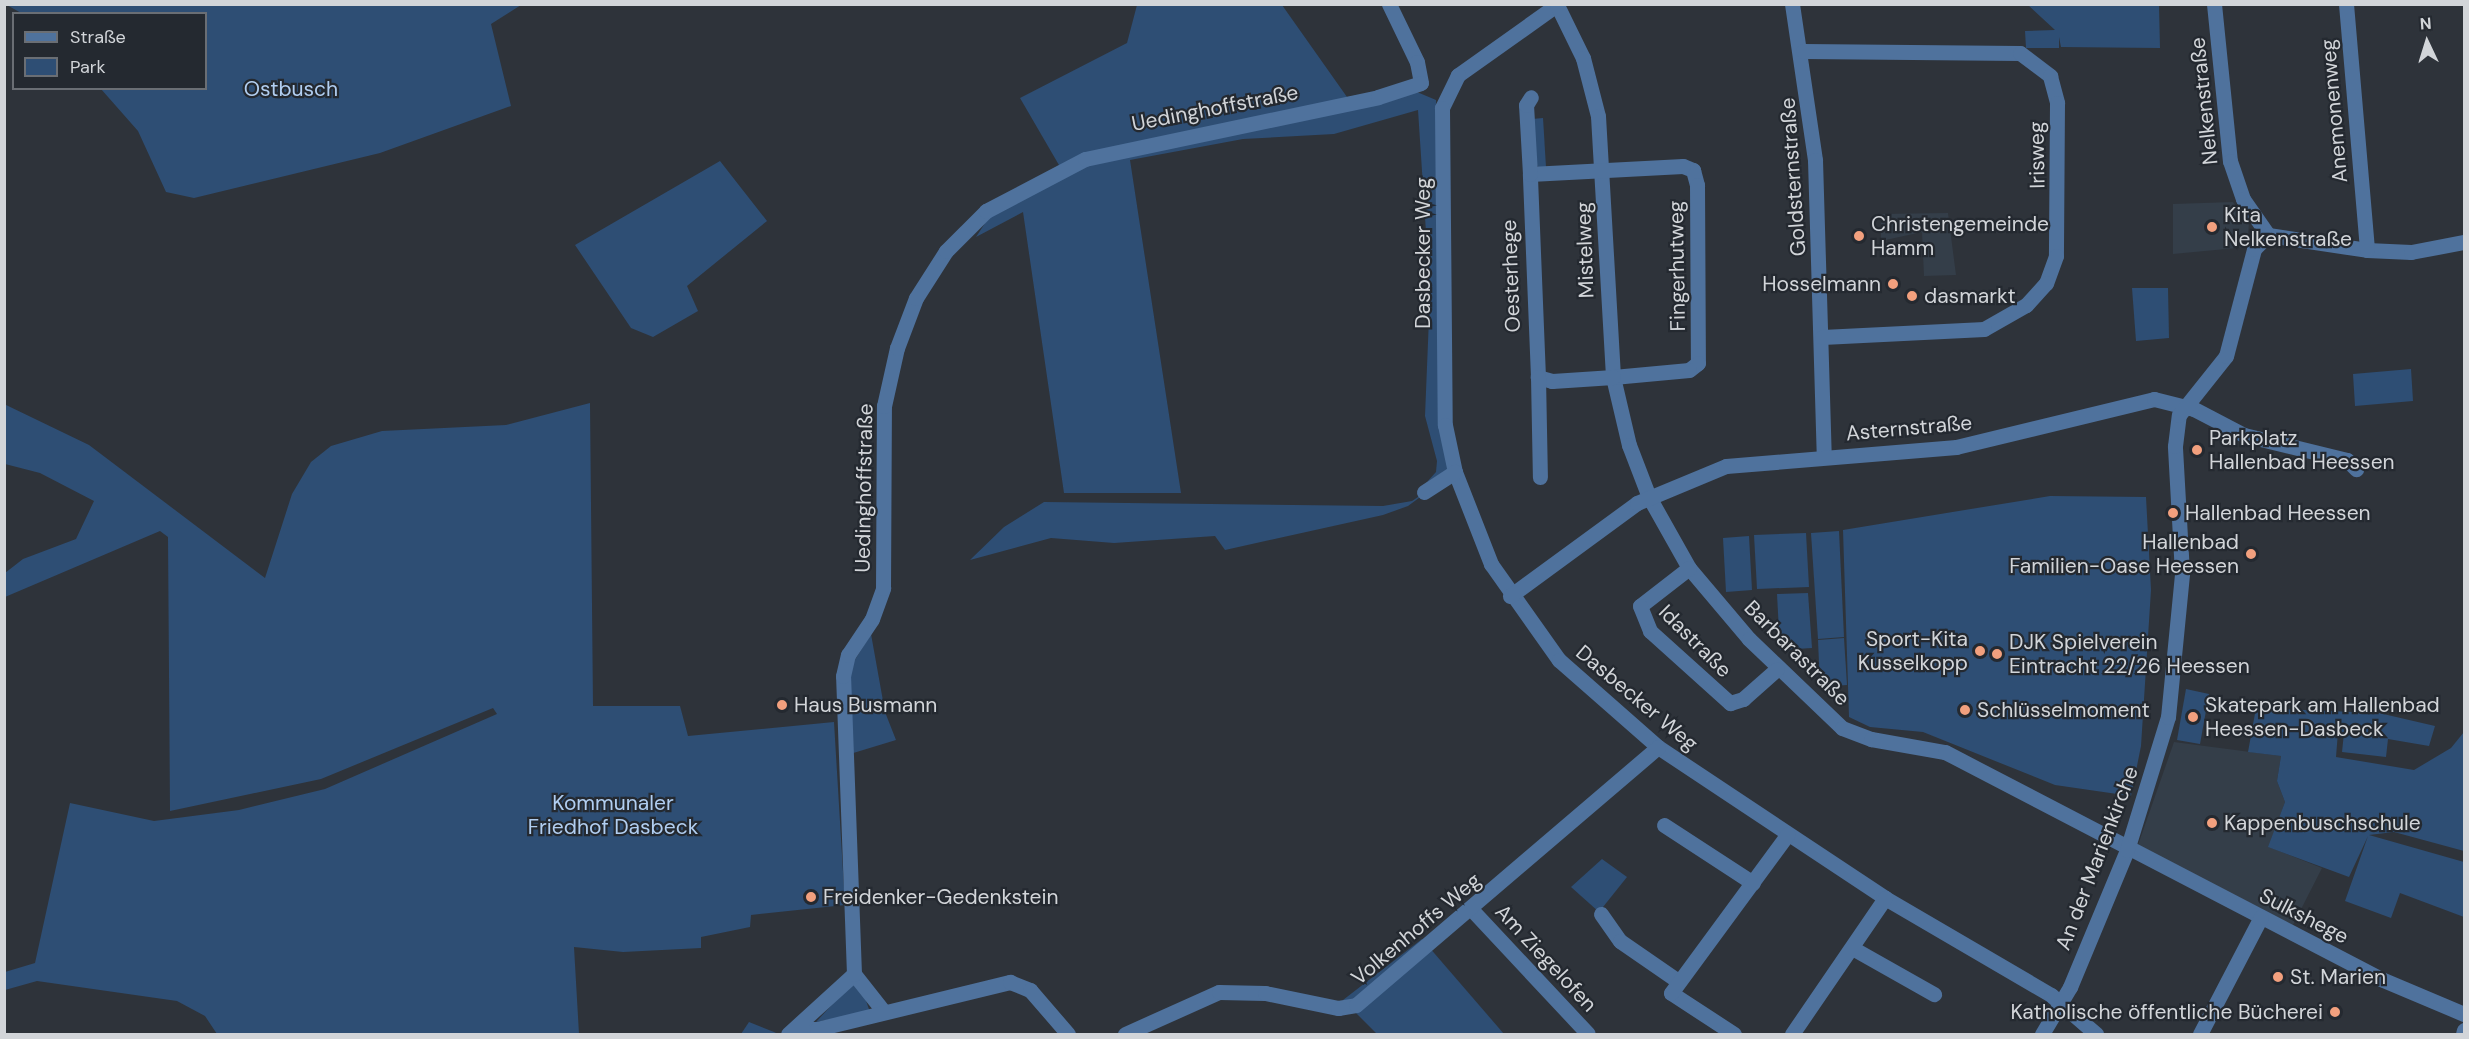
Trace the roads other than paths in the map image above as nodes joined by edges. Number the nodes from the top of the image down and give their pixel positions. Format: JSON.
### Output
{"nodes":[{"id":1,"x":1389,"y":4,"type":"edge"},
{"id":2,"x":1792,"y":4,"type":"edge"},
{"id":3,"x":2214,"y":4,"type":"edge"},
{"id":4,"x":2346,"y":4,"type":"edge"},
{"id":5,"x":1557,"y":5,"type":"edge"},
{"id":6,"x":1803,"y":51,"type":"junction"},
{"id":7,"x":1421,"y":83,"type":"junction"},
{"id":8,"x":1445,"y":95,"type":"junction"},
{"id":9,"x":1531,"y":97,"type":"dead end"},
{"id":10,"x":1604,"y":169,"type":"junction"},
{"id":11,"x":1530,"y":174,"type":"junction"},
{"id":12,"x":2268,"y":235,"type":"junction"},
{"id":13,"x":2464,"y":242,"type":"edge"},
{"id":14,"x":2367,"y":250,"type":"junction"},
{"id":15,"x":1822,"y":337,"type":"junction"},
{"id":16,"x":1538,"y":377,"type":"junction"},
{"id":17,"x":1613,"y":377,"type":"junction"},
{"id":18,"x":2184,"y":405,"type":"junction"},
{"id":19,"x":1824,"y":455,"type":"junction"},
{"id":20,"x":2356,"y":469,"type":"dead end"},
{"id":21,"x":1455,"y":472,"type":"junction"},
{"id":22,"x":1540,"y":477,"type":"dead end"},
{"id":23,"x":1424,"y":492,"type":"dead end"},
{"id":24,"x":1649,"y":497,"type":"junction"},
{"id":25,"x":1689,"y":568,"type":"junction"},
{"id":26,"x":1510,"y":596,"type":"junction"},
{"id":27,"x":1777,"y":669,"type":"junction"},
{"id":28,"x":1658,"y":747,"type":"junction"},
{"id":29,"x":1664,"y":825,"type":"dead end"},
{"id":30,"x":1788,"y":834,"type":"junction"},
{"id":31,"x":2127,"y":850,"type":"junction"},
{"id":32,"x":1753,"y":883,"type":"junction"},
{"id":33,"x":1885,"y":898,"type":"junction"},
{"id":34,"x":1473,"y":911,"type":"junction"},
{"id":35,"x":1601,"y":914,"type":"dead end"},
{"id":36,"x":2261,"y":917,"type":"junction"},
{"id":37,"x":1854,"y":949,"type":"junction"},
{"id":38,"x":854,"y":974,"type":"junction"},
{"id":39,"x":1678,"y":981,"type":"junction"},
{"id":40,"x":1934,"y":994,"type":"dead end"},
{"id":41,"x":2059,"y":1002,"type":"junction"},
{"id":42,"x":884,"y":1012,"type":"junction"},
{"id":43,"x":2464,"y":1014,"type":"edge"},
{"id":44,"x":2464,"y":1030,"type":"edge"},
{"id":45,"x":1728,"y":1031,"type":"edge"},
{"id":46,"x":792,"y":1032,"type":"edge"},
{"id":47,"x":1068,"y":1035,"type":"edge"},
{"id":48,"x":1125,"y":1035,"type":"edge"},
{"id":49,"x":1588,"y":1035,"type":"edge"},
{"id":50,"x":1792,"y":1035,"type":"edge"},
{"id":51,"x":2042,"y":1035,"type":"edge"},
{"id":52,"x":2096,"y":1035,"type":"edge"},
{"id":53,"x":2200,"y":1035,"type":"edge"},
{"id":54,"x":2463,"y":1035,"type":"edge"}],
"edges":[{"from":1,"to":7,"type":"street"},
{"from":2,"to":6,"type":"street","name":"Goldsternstraße"},
{"from":3,"to":12,"type":"street","name":"Nelkenstraße"},
{"from":4,"to":14,"type":"street","name":"Anemonenweg"},
{"from":5,"to":8,"type":"street"},
{"from":5,"to":10,"type":"street","name":"Mistelweg"},
{"from":6,"to":15,"type":"street","name":"Goldsternstraße"},
{"from":6,"to":15,"type":"street","name":"Irisweg"},
{"from":7,"to":8,"type":"street"},
{"from":7,"to":38,"type":"street","name":"Uedinghoffstraße"},
{"from":8,"to":21,"type":"street","name":"Dasbecker Weg"},
{"from":9,"to":11,"type":"street","name":"Oesterhege"},
{"from":10,"to":11,"type":"street"},
{"from":10,"to":17,"type":"street","name":"Mistelweg"},
{"from":10,"to":17,"type":"street","name":"Fingerhutweg"},
{"from":11,"to":16,"type":"street","name":"Oesterhege"},
{"from":12,"to":14,"type":"street"},
{"from":12,"to":18,"type":"street"},
{"from":13,"to":14,"type":"street"},
{"from":15,"to":19,"type":"street","name":"Goldsternstraße"},
{"from":16,"to":17,"type":"street"},
{"from":16,"to":22,"type":"street","name":"Oesterhege"},
{"from":17,"to":24,"type":"street","name":"Mistelweg"},
{"from":18,"to":19,"type":"street","name":"Asternstraße"},
{"from":18,"to":20,"type":"street","name":"Asternstraße"},
{"from":18,"to":31,"type":"street","name":"An der Marienkirche"},
{"from":19,"to":24,"type":"street","name":"Asternstraße"},
{"from":21,"to":23,"type":"street"},
{"from":21,"to":26,"type":"street","name":"Dasbecker Weg"},
{"from":24,"to":25,"type":"street","name":"Barbarastraße"},
{"from":24,"to":26,"type":"street","name":"Asternstraße"},
{"from":25,"to":27,"type":"street","name":"Barbarastraße"},
{"from":25,"to":27,"type":"street","name":"Idastraße"},
{"from":26,"to":28,"type":"street","name":"Dasbecker Weg"},
{"from":27,"to":31,"type":"street","name":"Barbarastraße"},
{"from":28,"to":30,"type":"street","name":"Dasbecker Weg"},
{"from":28,"to":34,"type":"street","name":"Volkenhoffs Weg"},
{"from":29,"to":32,"type":"street"},
{"from":30,"to":32,"type":"street"},
{"from":30,"to":33,"type":"street","name":"Dasbecker Weg"},
{"from":31,"to":36,"type":"street","name":"Sulkshege"},
{"from":31,"to":41,"type":"street","name":"An der Marienkirche"},
{"from":32,"to":39,"type":"street"},
{"from":33,"to":37,"type":"street"},
{"from":33,"to":41,"type":"street","name":"Dasbecker Weg"},
{"from":34,"to":48,"type":"street","name":"Volkenhoffs Weg"},
{"from":34,"to":49,"type":"street","name":"Am Ziegelofen"},
{"from":35,"to":39,"type":"street"},
{"from":36,"to":43,"type":"street","name":"Sulkshege"},
{"from":36,"to":53,"type":"street"},
{"from":37,"to":40,"type":"street"},
{"from":37,"to":50,"type":"street"},
{"from":38,"to":42,"type":"street"},
{"from":38,"to":46,"type":"street"},
{"from":39,"to":45,"type":"street"},
{"from":41,"to":51,"type":"street","name":"An der Marienkirche"},
{"from":41,"to":52,"type":"street","name":"Dasbecker Weg"},
{"from":42,"to":46,"type":"street"},
{"from":42,"to":47,"type":"street"},
{"from":44,"to":54,"type":"street"}]}
